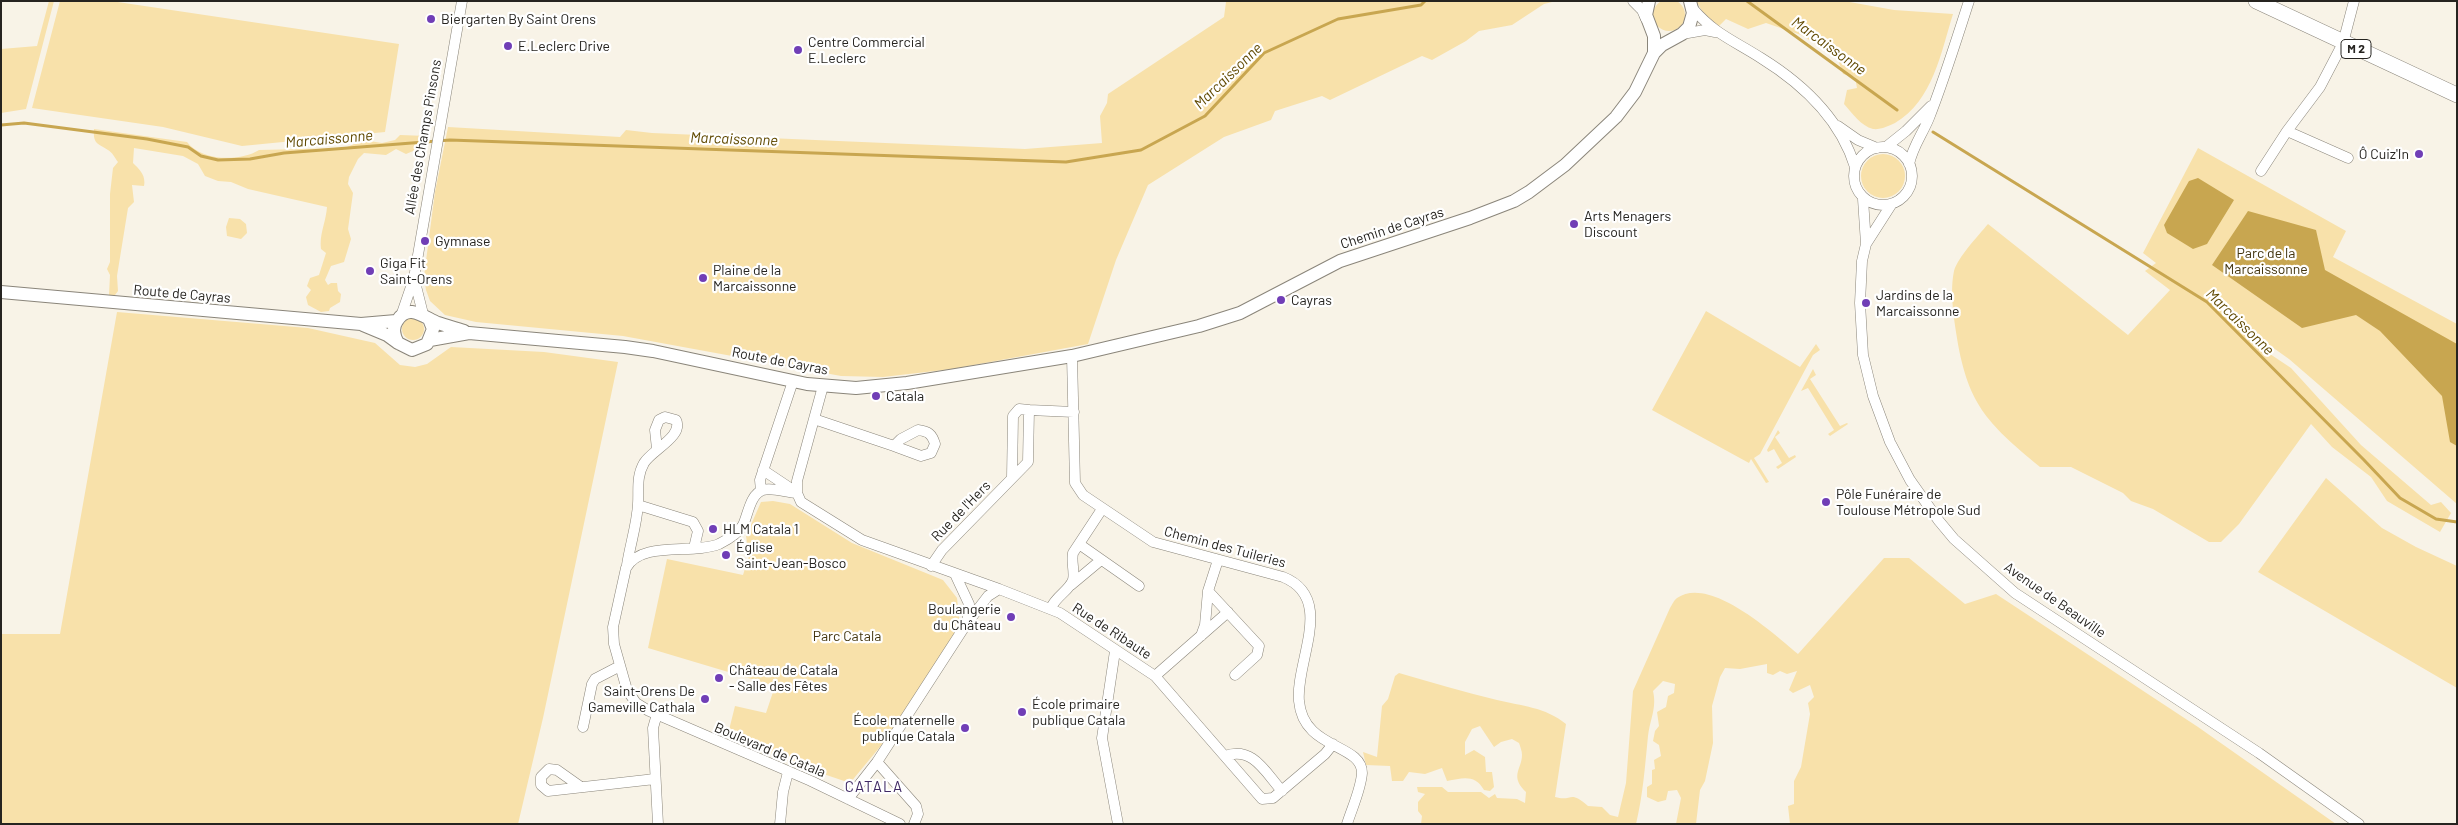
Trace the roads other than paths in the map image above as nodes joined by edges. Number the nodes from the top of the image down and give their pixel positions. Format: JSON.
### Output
{"nodes":[{"id":1,"x":462,"y":1,"type":"edge"},
{"id":2,"x":1633,"y":1,"type":"edge"},
{"id":3,"x":1649,"y":1,"type":"edge"},
{"id":4,"x":1969,"y":1,"type":"edge"},
{"id":5,"x":2256,"y":1,"type":"edge"},
{"id":6,"x":2354,"y":1,"type":"edge"},
{"id":7,"x":1691,"y":5,"type":"edge"},
{"id":8,"x":1649,"y":24,"type":"junction"},
{"id":9,"x":1716,"y":32,"type":"junction"},
{"id":10,"x":1677,"y":36,"type":"junction"},
{"id":11,"x":2343,"y":43,"type":"junction"},
{"id":12,"x":1654,"y":53,"type":"junction"},
{"id":13,"x":2457,"y":95,"type":"edge"},
{"id":14,"x":1934,"y":103,"type":"junction"},
{"id":15,"x":1835,"y":124,"type":"junction"},
{"id":16,"x":2287,"y":131,"type":"junction"},
{"id":17,"x":1881,"y":148,"type":"junction"},
{"id":18,"x":2348,"y":158,"type":"dead end"},
{"id":19,"x":1909,"y":164,"type":"junction"},
{"id":20,"x":1855,"y":167,"type":"junction"},
{"id":21,"x":2261,"y":171,"type":"dead end"},
{"id":22,"x":1863,"y":198,"type":"junction"},
{"id":23,"x":1891,"y":205,"type":"junction"},
{"id":24,"x":1866,"y":244,"type":"junction"},
{"id":25,"x":414,"y":278,"type":"junction"},
{"id":26,"x":1,"y":292,"type":"edge"},
{"id":27,"x":426,"y":316,"type":"junction"},
{"id":28,"x":399,"y":318,"type":"junction"},
{"id":29,"x":361,"y":324,"type":"junction"},
{"id":30,"x":469,"y":333,"type":"junction"},
{"id":31,"x":430,"y":340,"type":"junction"},
{"id":32,"x":398,"y":343,"type":"junction"},
{"id":33,"x":1085,"y":354,"type":"joint"},
{"id":34,"x":1072,"y":356,"type":"junction"},
{"id":35,"x":793,"y":381,"type":"junction"},
{"id":36,"x":823,"y":386,"type":"junction"},
{"id":37,"x":1029,"y":410,"type":"junction"},
{"id":38,"x":1074,"y":412,"type":"junction"},
{"id":39,"x":814,"y":419,"type":"junction"},
{"id":40,"x":894,"y":446,"type":"dead end"},
{"id":41,"x":657,"y":449,"type":"dead end"},
{"id":42,"x":763,"y":470,"type":"junction"},
{"id":43,"x":1012,"y":478,"type":"junction"},
{"id":44,"x":760,"y":491,"type":"junction"},
{"id":45,"x":797,"y":493,"type":"junction"},
{"id":46,"x":638,"y":505,"type":"junction"},
{"id":47,"x":1102,"y":509,"type":"junction"},
{"id":48,"x":1079,"y":544,"type":"junction"},
{"id":49,"x":694,"y":548,"type":"junction"},
{"id":50,"x":1102,"y":560,"type":"junction"},
{"id":51,"x":1218,"y":560,"type":"junction"},
{"id":52,"x":932,"y":566,"type":"junction"},
{"id":53,"x":626,"y":568,"type":"junction"},
{"id":54,"x":955,"y":574,"type":"junction"},
{"id":55,"x":1070,"y":586,"type":"junction"},
{"id":56,"x":1139,"y":586,"type":"dead end"},
{"id":57,"x":999,"y":589,"type":"junction"},
{"id":58,"x":1208,"y":591,"type":"junction"},
{"id":59,"x":1051,"y":608,"type":"junction"},
{"id":60,"x":1228,"y":612,"type":"junction"},
{"id":61,"x":967,"y":623,"type":"junction"},
{"id":62,"x":1199,"y":639,"type":"junction"},
{"id":63,"x":1114,"y":651,"type":"junction"},
{"id":64,"x":620,"y":666,"type":"junction"},
{"id":65,"x":1234,"y":675,"type":"dead end"},
{"id":66,"x":1155,"y":676,"type":"junction"},
{"id":67,"x":657,"y":714,"type":"junction"},
{"id":68,"x":583,"y":727,"type":"dead end"},
{"id":69,"x":1332,"y":744,"type":"junction"},
{"id":70,"x":1225,"y":756,"type":"junction"},
{"id":71,"x":877,"y":762,"type":"junction"},
{"id":72,"x":788,"y":772,"type":"junction"},
{"id":73,"x":656,"y":779,"type":"junction"},
{"id":74,"x":581,"y":787,"type":"dead end"},
{"id":75,"x":1282,"y":791,"type":"junction"},
{"id":76,"x":848,"y":799,"type":"junction"},
{"id":77,"x":658,"y":824,"type":"edge"},
{"id":78,"x":780,"y":824,"type":"edge"},
{"id":79,"x":900,"y":824,"type":"edge"},
{"id":80,"x":914,"y":824,"type":"edge"},
{"id":81,"x":1118,"y":824,"type":"edge"},
{"id":82,"x":1347,"y":824,"type":"edge"},
{"id":83,"x":2359,"y":824,"type":"edge"}],
"edges":[{"from":1,"to":25,"type":"street","name":"Allée des Champs Pinsons"},
{"from":2,"to":8,"type":"street"},
{"from":3,"to":8,"type":"street"},
{"from":4,"to":14,"type":"street"},
{"from":5,"to":11,"type":"main road","number":"M 2"},
{"from":6,"to":11,"type":"street"},
{"from":7,"to":9,"type":"street"},
{"from":7,"to":10,"type":"street","name":"Chemin de Cayras"},
{"from":8,"to":10,"type":"street"},
{"from":8,"to":12,"type":"street"},
{"from":9,"to":10,"type":"street"},
{"from":9,"to":15,"type":"street"},
{"from":10,"to":12,"type":"street","name":"Chemin de Cayras"},
{"from":11,"to":13,"type":"main road","number":"M 2"},
{"from":11,"to":16,"type":"street"},
{"from":12,"to":33,"type":"street","name":"Chemin de Cayras"},
{"from":14,"to":17,"type":"street"},
{"from":14,"to":19,"type":"street"},
{"from":15,"to":17,"type":"street"},
{"from":15,"to":20,"type":"street"},
{"from":16,"to":18,"type":"street"},
{"from":16,"to":21,"type":"street"},
{"from":17,"to":19,"type":"street"},
{"from":17,"to":20,"type":"street"},
{"from":19,"to":23,"type":"street"},
{"from":20,"to":22,"type":"street"},
{"from":22,"to":23,"type":"street"},
{"from":22,"to":24,"type":"street","name":"Avenue de Beauville"},
{"from":23,"to":24,"type":"street","name":"Avenue de Beauville"},
{"from":24,"to":83,"type":"street","name":"Avenue de Beauville"},
{"from":25,"to":27,"type":"street","name":"Allée des Champs Pinsons"},
{"from":25,"to":28,"type":"street","name":"Allée des Champs Pinsons"},
{"from":26,"to":29,"type":"street","name":"Route de Cayras"},
{"from":27,"to":28,"type":"street","name":"Route de Cayras"},
{"from":27,"to":30,"type":"street","name":"Route de Cayras"},
{"from":27,"to":31,"type":"street"},
{"from":28,"to":29,"type":"street","name":"Route de Cayras"},
{"from":28,"to":32,"type":"street"},
{"from":29,"to":32,"type":"street","name":"Route de Cayras"},
{"from":30,"to":31,"type":"street","name":"Route de Cayras"},
{"from":30,"to":35,"type":"street","name":"Route de Cayras"},
{"from":31,"to":32,"type":"street","name":"Route de Cayras"},
{"from":33,"to":34,"type":"street","name":"Route de Cayras"},
{"from":34,"to":36,"type":"street","name":"Route de Cayras"},
{"from":34,"to":38,"type":"street","name":"Chemin des Tuileries"},
{"from":35,"to":36,"type":"street","name":"Route de Cayras"},
{"from":35,"to":42,"type":"street"},
{"from":36,"to":39,"type":"street"},
{"from":37,"to":38,"type":"street"},
{"from":37,"to":43,"type":"street","name":"Rue de l'Hers"},
{"from":37,"to":43,"type":"street"},
{"from":38,"to":47,"type":"street","name":"Chemin des Tuileries"},
{"from":39,"to":40,"type":"street"},
{"from":39,"to":45,"type":"street"},
{"from":41,"to":46,"type":"street","name":"Boulevard de Catala"},
{"from":42,"to":44,"type":"street"},
{"from":42,"to":45,"type":"street"},
{"from":43,"to":52,"type":"street","name":"Rue de l'Hers"},
{"from":44,"to":45,"type":"street"},
{"from":44,"to":49,"type":"street"},
{"from":45,"to":52,"type":"street"},
{"from":46,"to":49,"type":"street"},
{"from":46,"to":53,"type":"street","name":"Boulevard de Catala"},
{"from":47,"to":48,"type":"street"},
{"from":47,"to":51,"type":"street","name":"Chemin des Tuileries"},
{"from":48,"to":50,"type":"street"},
{"from":48,"to":55,"type":"street"},
{"from":49,"to":53,"type":"street"},
{"from":50,"to":55,"type":"street"},
{"from":50,"to":56,"type":"street"},
{"from":51,"to":58,"type":"street"},
{"from":51,"to":69,"type":"street","name":"Chemin des Tuileries"},
{"from":52,"to":54,"type":"street"},
{"from":53,"to":64,"type":"street","name":"Boulevard de Catala"},
{"from":54,"to":57,"type":"street","name":"Rue de Ribaute"},
{"from":54,"to":61,"type":"street"},
{"from":55,"to":59,"type":"street"},
{"from":57,"to":59,"type":"street","name":"Rue de Ribaute"},
{"from":57,"to":61,"type":"street"},
{"from":58,"to":60,"type":"street"},
{"from":58,"to":62,"type":"street"},
{"from":59,"to":63,"type":"street","name":"Rue de Ribaute"},
{"from":60,"to":62,"type":"street"},
{"from":60,"to":65,"type":"street"},
{"from":61,"to":71,"type":"street"},
{"from":62,"to":66,"type":"street"},
{"from":63,"to":66,"type":"street","name":"Rue de Ribaute"},
{"from":63,"to":81,"type":"street"},
{"from":64,"to":67,"type":"street","name":"Boulevard de Catala"},
{"from":64,"to":68,"type":"street"},
{"from":66,"to":70,"type":"street","name":"Rue de Ribaute"},
{"from":67,"to":72,"type":"street","name":"Boulevard de Catala"},
{"from":67,"to":73,"type":"street"},
{"from":69,"to":75,"type":"street","name":"Rue de Ribaute"},
{"from":69,"to":82,"type":"street","name":"Chemin des Tuileries"},
{"from":70,"to":75,"type":"street"},
{"from":70,"to":75,"type":"street","name":"Rue de Ribaute"},
{"from":71,"to":76,"type":"street"},
{"from":71,"to":80,"type":"street"},
{"from":72,"to":76,"type":"street","name":"Boulevard de Catala"},
{"from":72,"to":78,"type":"street"},
{"from":73,"to":74,"type":"street"},
{"from":73,"to":77,"type":"street"},
{"from":76,"to":79,"type":"street","name":"Boulevard de Catala"}]}
